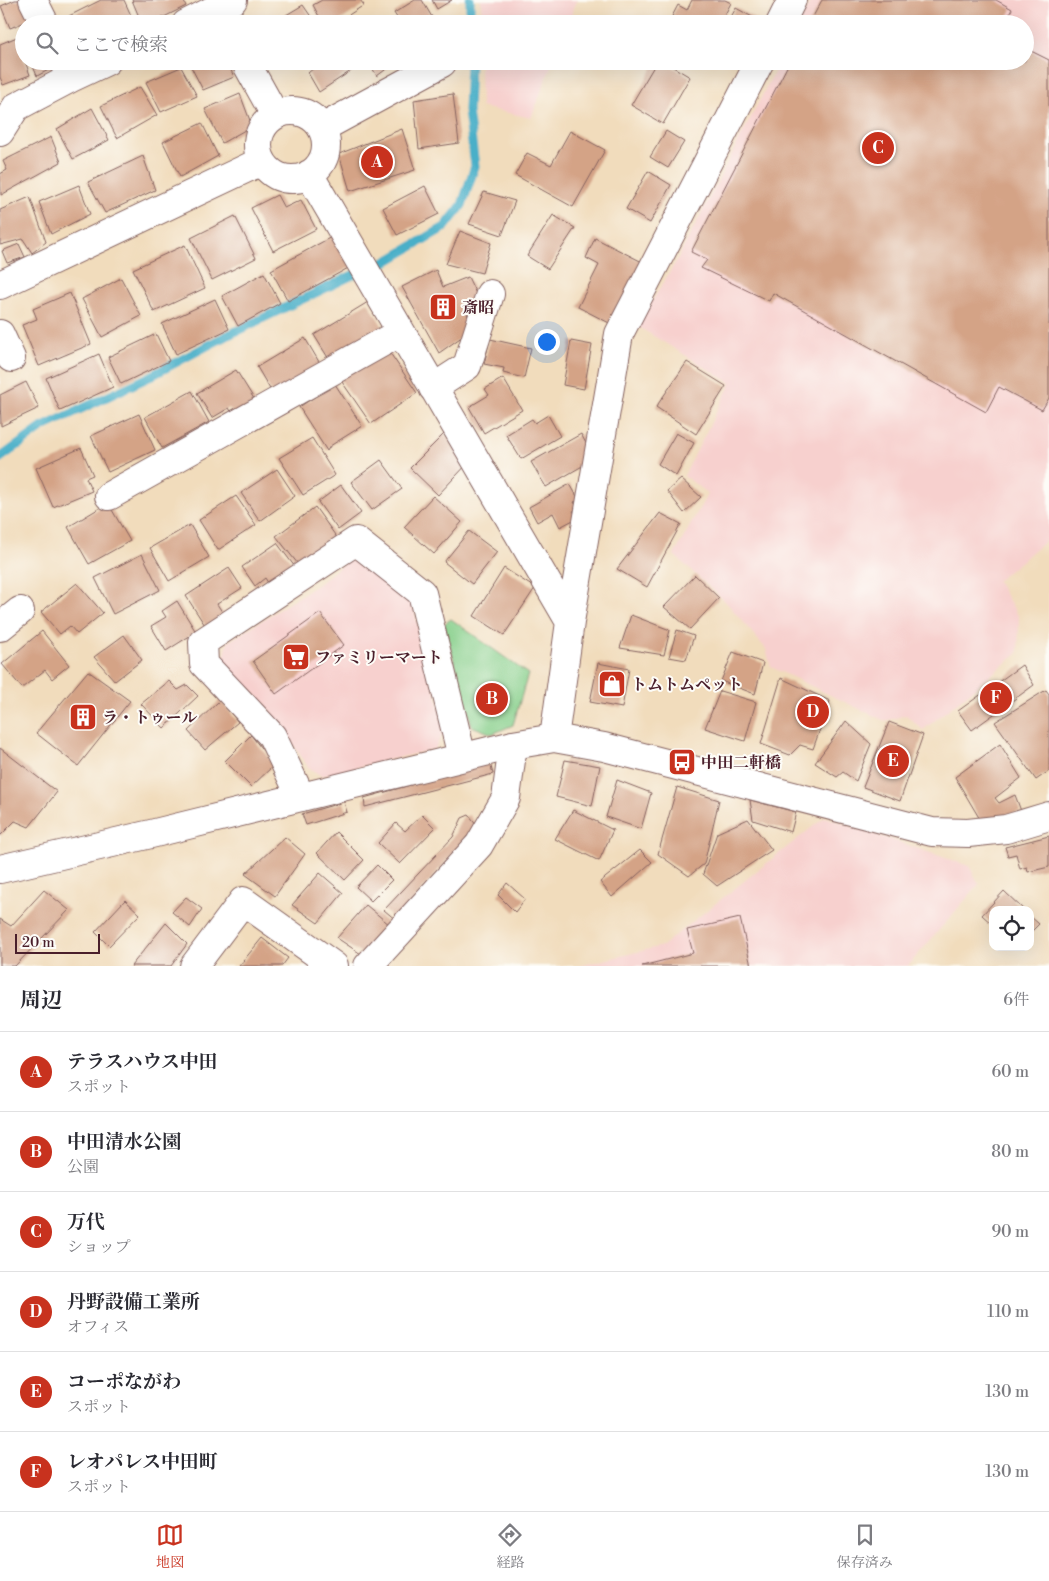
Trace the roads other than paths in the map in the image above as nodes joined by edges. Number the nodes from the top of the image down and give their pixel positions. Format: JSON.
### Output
{"nodes":[{"id":1,"x":33,"y":0,"type":"edge"},
{"id":2,"x":792,"y":0,"type":"edge"},
{"id":3,"x":221,"y":8,"type":"edge"},
{"id":4,"x":40,"y":15,"type":"edge"},
{"id":5,"x":206,"y":15,"type":"edge"},
{"id":6,"x":784,"y":15,"type":"edge"},
{"id":7,"x":67,"y":70,"type":"edge"},
{"id":8,"x":250,"y":70,"type":"edge"},
{"id":9,"x":429,"y":70,"type":"edge"},
{"id":10,"x":755,"y":70,"type":"edge"},
{"id":11,"x":275,"y":115,"type":"junction"},
{"id":12,"x":322,"y":128,"type":"junction"},
{"id":13,"x":0,"y":132,"type":"edge"},
{"id":14,"x":262,"y":161,"type":"junction"},
{"id":15,"x":310,"y":174,"type":"junction"},
{"id":16,"x":0,"y":285,"type":"edge"},
{"id":17,"x":490,"y":294,"type":"dead end"},
{"id":18,"x":401,"y":332,"type":"junction"},
{"id":19,"x":433,"y":388,"type":"junction"},
{"id":20,"x":109,"y":496,"type":"dead end"},
{"id":21,"x":570,"y":622,"type":"junction"},
{"id":22,"x":554,"y":738,"type":"junction"},
{"id":23,"x":513,"y":745,"type":"junction"},
{"id":24,"x":462,"y":757,"type":"junction"},
{"id":25,"x":301,"y":797,"type":"junction"},
{"id":26,"x":1049,"y":816,"type":"edge"},
{"id":27,"x":0,"y":869,"type":"edge"},
{"id":28,"x":194,"y":966,"type":"edge"},
{"id":29,"x":334,"y":966,"type":"edge"},
{"id":30,"x":368,"y":966,"type":"edge"}],
"edges":[{"from":1,"to":4,"type":"street"},
{"from":2,"to":6,"type":"street"},
{"from":3,"to":5,"type":"street"},
{"from":7,"to":13,"type":"street"},
{"from":8,"to":11,"type":"street"},
{"from":9,"to":12,"type":"street"},
{"from":10,"to":21,"type":"street"},
{"from":11,"to":12,"type":"street"},
{"from":11,"to":14,"type":"street"},
{"from":12,"to":15,"type":"street"},
{"from":14,"to":15,"type":"street"},
{"from":14,"to":16,"type":"street"},
{"from":15,"to":18,"type":"street"},
{"from":17,"to":19,"type":"street"},
{"from":18,"to":19,"type":"street"},
{"from":18,"to":20,"type":"street"},
{"from":19,"to":21,"type":"street"},
{"from":21,"to":22,"type":"street"},
{"from":22,"to":23,"type":"street"},
{"from":22,"to":26,"type":"street"},
{"from":23,"to":24,"type":"street"},
{"from":23,"to":30,"type":"street"},
{"from":24,"to":25,"type":"street"},
{"from":24,"to":25,"type":"street"},
{"from":25,"to":27,"type":"street"},
{"from":28,"to":29,"type":"street"}]}
